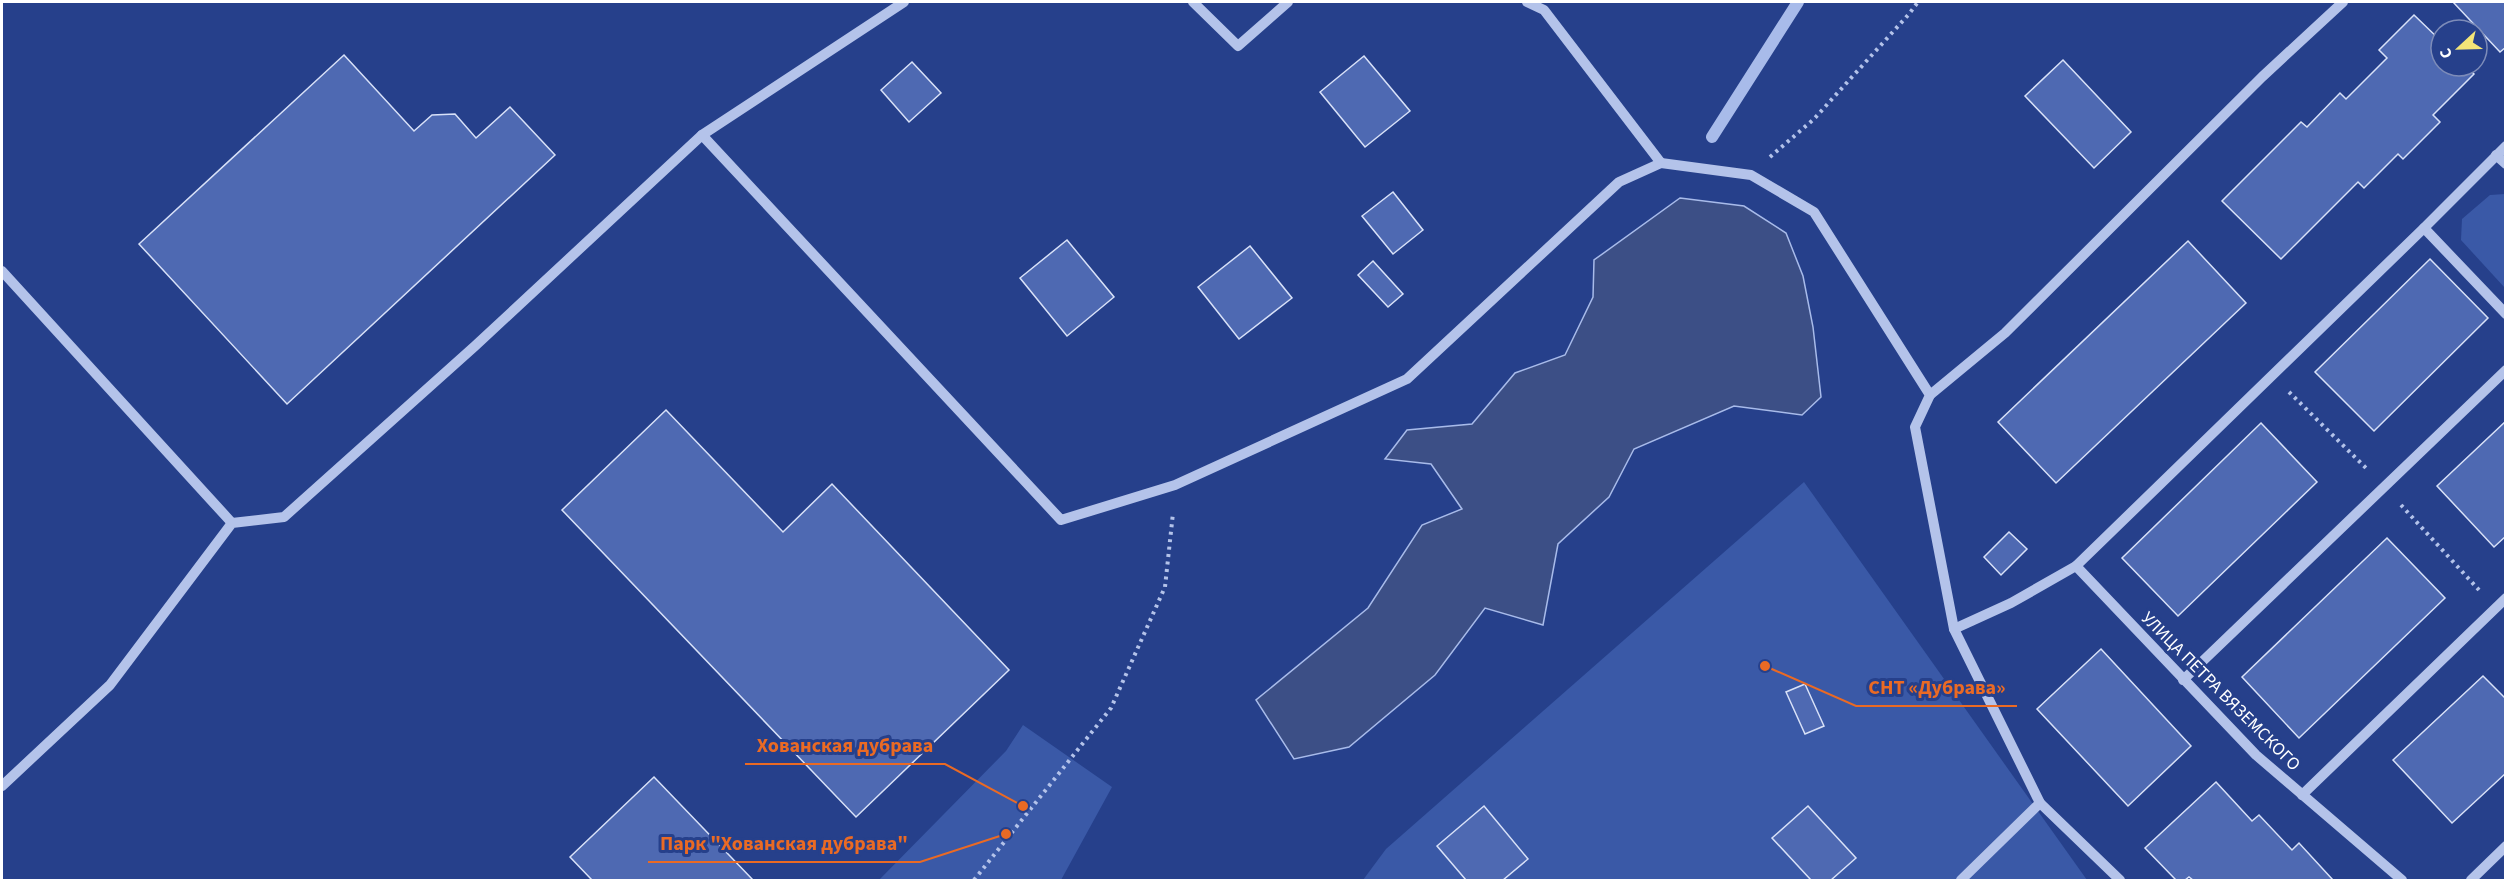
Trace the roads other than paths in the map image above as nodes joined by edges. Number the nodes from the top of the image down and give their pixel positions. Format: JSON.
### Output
{"nodes":[{"id":1,"x":903,"y":2,"type":"edge"},
{"id":2,"x":1193,"y":2,"type":"edge"},
{"id":3,"x":1288,"y":2,"type":"edge"},
{"id":4,"x":1527,"y":2,"type":"edge"},
{"id":5,"x":2343,"y":2,"type":"edge"},
{"id":6,"x":702,"y":135,"type":"junction"},
{"id":7,"x":2505,"y":146,"type":"edge"},
{"id":8,"x":2496,"y":155,"type":"junction"},
{"id":9,"x":1661,"y":163,"type":"junction"},
{"id":10,"x":2505,"y":164,"type":"edge"},
{"id":11,"x":2424,"y":228,"type":"junction"},
{"id":12,"x":2,"y":271,"type":"edge"},
{"id":13,"x":2505,"y":314,"type":"edge"},
{"id":14,"x":2505,"y":370,"type":"edge"},
{"id":15,"x":1930,"y":395,"type":"junction"},
{"id":16,"x":232,"y":523,"type":"junction"},
{"id":17,"x":2076,"y":566,"type":"junction"},
{"id":18,"x":2505,"y":598,"type":"edge"},
{"id":19,"x":1954,"y":629,"type":"junction"},
{"id":20,"x":2183,"y":680,"type":"junction"},
{"id":21,"x":2,"y":786,"type":"edge"},
{"id":22,"x":2302,"y":795,"type":"junction"},
{"id":23,"x":2040,"y":803,"type":"junction"},
{"id":24,"x":2505,"y":846,"type":"edge"},
{"id":25,"x":1961,"y":880,"type":"edge"},
{"id":26,"x":2120,"y":880,"type":"edge"},
{"id":27,"x":2402,"y":880,"type":"edge"},
{"id":28,"x":2471,"y":880,"type":"edge"}],
"edges":[{"from":1,"to":6,"type":"street"},
{"from":2,"to":3,"type":"street"},
{"from":4,"to":9,"type":"street"},
{"from":5,"to":15,"type":"street"},
{"from":6,"to":9,"type":"street"},
{"from":6,"to":16,"type":"street"},
{"from":7,"to":8,"type":"street"},
{"from":8,"to":10,"type":"street"},
{"from":8,"to":11,"type":"street"},
{"from":9,"to":15,"type":"street"},
{"from":11,"to":13,"type":"street"},
{"from":11,"to":17,"type":"street"},
{"from":12,"to":16,"type":"street"},
{"from":14,"to":20,"type":"street"},
{"from":15,"to":19,"type":"street"},
{"from":16,"to":21,"type":"street"},
{"from":17,"to":19,"type":"street"},
{"from":17,"to":20,"type":"street","name":"УЛИЦА ПЕТРА ВЯЗЕМСКОГО"},
{"from":18,"to":22,"type":"street"},
{"from":19,"to":23,"type":"street"},
{"from":20,"to":22,"type":"street","name":"УЛИЦА ПЕТРА ВЯЗЕМСКОГО"},
{"from":22,"to":27,"type":"street","name":"УЛИЦА ПЕТРА ВЯЗЕМСКОГО"},
{"from":23,"to":25,"type":"street"},
{"from":23,"to":26,"type":"street"},
{"from":24,"to":28,"type":"street"}]}
